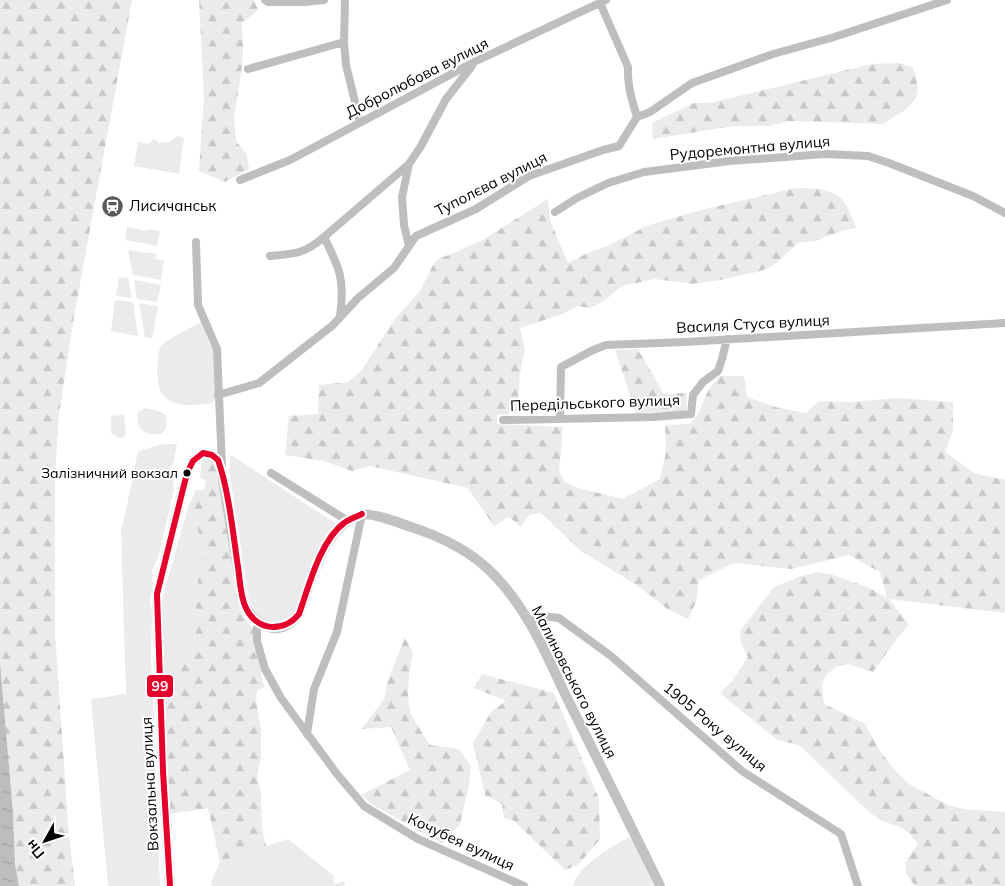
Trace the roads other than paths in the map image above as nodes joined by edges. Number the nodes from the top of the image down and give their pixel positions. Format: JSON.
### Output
{"nodes":[{"id":1,"x":265,"y":0,"type":"edge"},
{"id":2,"x":324,"y":0,"type":"edge"},
{"id":3,"x":346,"y":0,"type":"edge"},
{"id":4,"x":948,"y":0,"type":"edge"},
{"id":5,"x":603,"y":1,"type":"edge"},
{"id":6,"x":588,"y":4,"type":"edge"},
{"id":7,"x":344,"y":42,"type":"junction"},
{"id":8,"x":474,"y":62,"type":"junction"},
{"id":9,"x":248,"y":69,"type":"dead end"},
{"id":10,"x":637,"y":116,"type":"junction"},
{"id":11,"x":360,"y":122,"type":"junction"},
{"id":12,"x":408,"y":164,"type":"junction"},
{"id":13,"x":240,"y":180,"type":"dead end"},
{"id":14,"x":556,"y":212,"type":"dead end"},
{"id":15,"x":1005,"y":213,"type":"edge"},
{"id":16,"x":324,"y":237,"type":"junction"},
{"id":17,"x":196,"y":242,"type":"dead end"},
{"id":18,"x":409,"y":246,"type":"junction"},
{"id":19,"x":270,"y":256,"type":"dead end"},
{"id":20,"x":340,"y":316,"type":"junction"},
{"id":21,"x":1005,"y":323,"type":"edge"},
{"id":22,"x":726,"y":339,"type":"junction"},
{"id":23,"x":218,"y":395,"type":"junction"},
{"id":24,"x":560,"y":419,"type":"junction"},
{"id":25,"x":502,"y":420,"type":"dead end"},
{"id":26,"x":271,"y":473,"type":"dead end"},
{"id":27,"x":223,"y":478,"type":"junction"},
{"id":28,"x":362,"y":514,"type":"junction"},
{"id":29,"x":348,"y":521,"type":"junction"},
{"id":30,"x":530,"y":622,"type":"junction"},
{"id":31,"x":257,"y":623,"type":"junction"},
{"id":32,"x":307,"y":734,"type":"junction"},
{"id":33,"x":170,"y":886,"type":"edge"},
{"id":34,"x":524,"y":886,"type":"edge"},
{"id":35,"x":660,"y":886,"type":"edge"},
{"id":36,"x":858,"y":886,"type":"edge"}],
"edges":[{"from":1,"to":2,"type":"street"},
{"from":3,"to":7,"type":"street"},
{"from":4,"to":10,"type":"street"},
{"from":5,"to":6,"type":"street","name":"Добролюбова вулиця"},
{"from":5,"to":10,"type":"street"},
{"from":6,"to":8,"type":"street","name":"Добролюбова вулиця"},
{"from":7,"to":9,"type":"street"},
{"from":7,"to":11,"type":"street"},
{"from":8,"to":11,"type":"street","name":"Добролюбова вулиця"},
{"from":8,"to":12,"type":"street"},
{"from":10,"to":18,"type":"street","name":"Туполєва вулиця"},
{"from":11,"to":13,"type":"street","name":"Добролюбова вулиця"},
{"from":12,"to":16,"type":"street"},
{"from":12,"to":18,"type":"street"},
{"from":14,"to":15,"type":"street","name":"Рудоремонтна вулиця"},
{"from":16,"to":19,"type":"street"},
{"from":16,"to":20,"type":"street"},
{"from":17,"to":23,"type":"street"},
{"from":18,"to":20,"type":"street","name":"Туполєва вулиця"},
{"from":20,"to":23,"type":"street","name":"Туполєва вулиця"},
{"from":21,"to":22,"type":"street","name":"Василя Стуса вулиця"},
{"from":22,"to":24,"type":"street","name":"Передільського вулиця"},
{"from":22,"to":24,"type":"street","name":"Василя Стуса вулиця"},
{"from":23,"to":27,"type":"street"},
{"from":24,"to":25,"type":"street","name":"Передільського вулиця"},
{"from":26,"to":29,"type":"street"},
{"from":27,"to":31,"type":"main road"},
{"from":27,"to":33,"type":"main road","name":"Вокзальна вулиця"},
{"from":28,"to":29,"type":"main road"},
{"from":28,"to":30,"type":"main road","name":"Малиновського вулиця"},
{"from":28,"to":32,"type":"street"},
{"from":29,"to":31,"type":"main road"},
{"from":30,"to":35,"type":"main road","name":"Малиновського вулиця"},
{"from":30,"to":36,"type":"street","name":"1905 Року вулиця"},
{"from":31,"to":32,"type":"street","name":"Кочубея вулиця"},
{"from":32,"to":34,"type":"street","name":"Кочубея вулиця"}]}
